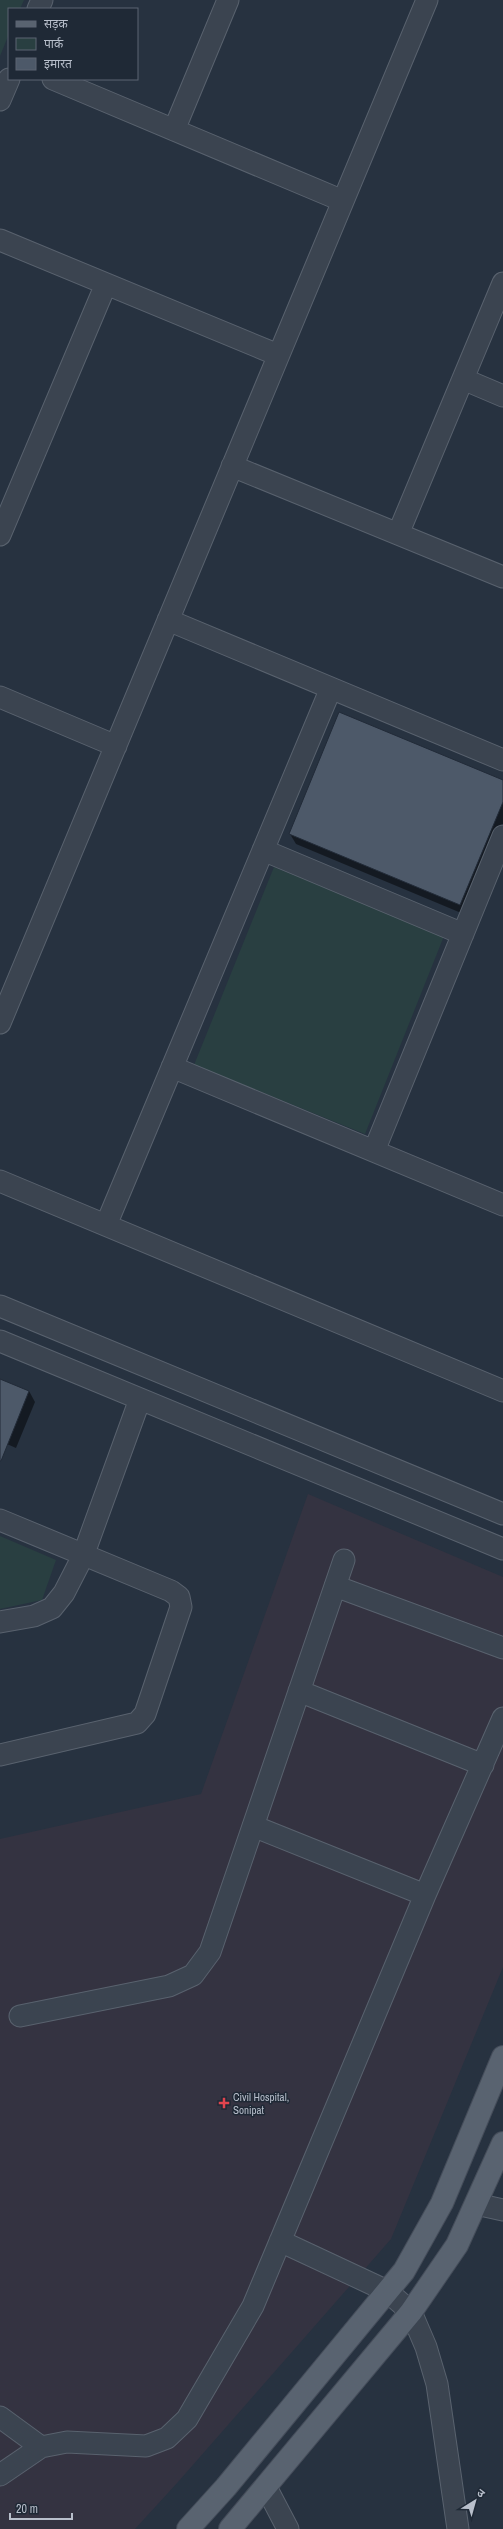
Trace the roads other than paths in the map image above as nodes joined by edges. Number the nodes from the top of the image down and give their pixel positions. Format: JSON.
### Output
{"nodes":[{"id":1,"x":228,"y":0,"type":"edge"},
{"id":2,"x":427,"y":0,"type":"edge"},
{"id":3,"x":9,"y":80,"type":"edge"},
{"id":4,"x":55,"y":80,"type":"edge"},
{"id":5,"x":0,"y":100,"type":"edge"},
{"id":6,"x":174,"y":130,"type":"junction"},
{"id":7,"x":343,"y":201,"type":"junction"},
{"id":8,"x":0,"y":240,"type":"edge"},
{"id":9,"x":503,"y":283,"type":"edge"},
{"id":10,"x":106,"y":284,"type":"junction"},
{"id":11,"x":278,"y":355,"type":"junction"},
{"id":12,"x":463,"y":379,"type":"junction"},
{"id":13,"x":503,"y":396,"type":"edge"},
{"id":14,"x":232,"y":466,"type":"junction"},
{"id":15,"x":398,"y":534,"type":"junction"},
{"id":16,"x":0,"y":535,"type":"edge"},
{"id":17,"x":503,"y":577,"type":"edge"},
{"id":18,"x":168,"y":620,"type":"junction"},
{"id":19,"x":331,"y":688,"type":"junction"},
{"id":20,"x":0,"y":697,"type":"edge"},
{"id":21,"x":116,"y":746,"type":"junction"},
{"id":22,"x":503,"y":760,"type":"edge"},
{"id":23,"x":503,"y":836,"type":"edge"},
{"id":24,"x":263,"y":850,"type":"junction"},
{"id":25,"x":463,"y":934,"type":"junction"},
{"id":26,"x":0,"y":1023,"type":"edge"},
{"id":27,"x":172,"y":1067,"type":"junction"},
{"id":28,"x":374,"y":1151,"type":"junction"},
{"id":29,"x":0,"y":1181,"type":"edge"},
{"id":30,"x":503,"y":1205,"type":"edge"},
{"id":31,"x":106,"y":1225,"type":"junction"},
{"id":32,"x":0,"y":1306,"type":"edge"},
{"id":33,"x":0,"y":1341,"type":"edge"},
{"id":34,"x":503,"y":1391,"type":"edge"},
{"id":35,"x":140,"y":1399,"type":"junction"},
{"id":36,"x":503,"y":1514,"type":"edge"},
{"id":37,"x":0,"y":1520,"type":"edge"},
{"id":38,"x":503,"y":1549,"type":"edge"},
{"id":39,"x":83,"y":1556,"type":"junction"},
{"id":40,"x":344,"y":1560,"type":"dead end"},
{"id":41,"x":335,"y":1586,"type":"junction"},
{"id":42,"x":0,"y":1622,"type":"edge"},
{"id":43,"x":503,"y":1648,"type":"edge"},
{"id":44,"x":299,"y":1691,"type":"junction"},
{"id":45,"x":503,"y":1718,"type":"edge"},
{"id":46,"x":0,"y":1755,"type":"edge"},
{"id":47,"x":482,"y":1764,"type":"junction"},
{"id":48,"x":253,"y":1826,"type":"junction"},
{"id":49,"x":425,"y":1895,"type":"junction"},
{"id":50,"x":20,"y":2016,"type":"dead end"},
{"id":51,"x":503,"y":2057,"type":"edge"},
{"id":52,"x":503,"y":2143,"type":"edge"},
{"id":53,"x":476,"y":2204,"type":"junction"},
{"id":54,"x":503,"y":2210,"type":"edge"},
{"id":55,"x":280,"y":2241,"type":"junction"},
{"id":56,"x":387,"y":2292,"type":"junction"},
{"id":57,"x":411,"y":2312,"type":"junction"},
{"id":58,"x":0,"y":2417,"type":"edge"},
{"id":59,"x":40,"y":2447,"type":"junction"},
{"id":60,"x":0,"y":2476,"type":"edge"},
{"id":61,"x":266,"y":2488,"type":"junction"},
{"id":62,"x":188,"y":2529,"type":"edge"},
{"id":63,"x":230,"y":2529,"type":"edge"},
{"id":64,"x":288,"y":2529,"type":"edge"},
{"id":65,"x":458,"y":2529,"type":"edge"}],
"edges":[{"from":1,"to":6,"type":"street"},
{"from":2,"to":7,"type":"street"},
{"from":3,"to":5,"type":"street"},
{"from":4,"to":6,"type":"street"},
{"from":6,"to":7,"type":"street"},
{"from":7,"to":11,"type":"street"},
{"from":8,"to":10,"type":"street"},
{"from":9,"to":12,"type":"street"},
{"from":10,"to":11,"type":"street"},
{"from":10,"to":16,"type":"street"},
{"from":11,"to":14,"type":"street"},
{"from":12,"to":13,"type":"street"},
{"from":12,"to":15,"type":"street"},
{"from":14,"to":15,"type":"street"},
{"from":14,"to":18,"type":"street"},
{"from":15,"to":17,"type":"street"},
{"from":18,"to":19,"type":"street"},
{"from":18,"to":21,"type":"street"},
{"from":19,"to":22,"type":"street"},
{"from":19,"to":24,"type":"street"},
{"from":20,"to":21,"type":"street"},
{"from":21,"to":26,"type":"street"},
{"from":23,"to":25,"type":"street"},
{"from":24,"to":25,"type":"street"},
{"from":24,"to":27,"type":"street"},
{"from":25,"to":28,"type":"street"},
{"from":27,"to":28,"type":"street"},
{"from":27,"to":31,"type":"street"},
{"from":28,"to":30,"type":"street"},
{"from":29,"to":31,"type":"street"},
{"from":31,"to":34,"type":"street"},
{"from":32,"to":36,"type":"street"},
{"from":33,"to":35,"type":"street"},
{"from":35,"to":38,"type":"street"},
{"from":35,"to":39,"type":"street"},
{"from":37,"to":39,"type":"street"},
{"from":39,"to":42,"type":"street"},
{"from":39,"to":46,"type":"street"},
{"from":40,"to":41,"type":"street"},
{"from":41,"to":43,"type":"street"},
{"from":41,"to":44,"type":"street"},
{"from":44,"to":47,"type":"street"},
{"from":44,"to":48,"type":"street"},
{"from":45,"to":47,"type":"street"},
{"from":47,"to":49,"type":"street"},
{"from":48,"to":49,"type":"street"},
{"from":48,"to":50,"type":"street"},
{"from":49,"to":55,"type":"street"},
{"from":51,"to":56,"type":"main road"},
{"from":52,"to":53,"type":"main road"},
{"from":53,"to":54,"type":"street"},
{"from":53,"to":57,"type":"main road"},
{"from":55,"to":56,"type":"street"},
{"from":55,"to":59,"type":"street"},
{"from":56,"to":57,"type":"street"},
{"from":56,"to":62,"type":"main road"},
{"from":57,"to":61,"type":"main road"},
{"from":57,"to":65,"type":"street"},
{"from":58,"to":59,"type":"street"},
{"from":59,"to":60,"type":"street"},
{"from":61,"to":63,"type":"main road"},
{"from":61,"to":64,"type":"street"}]}
